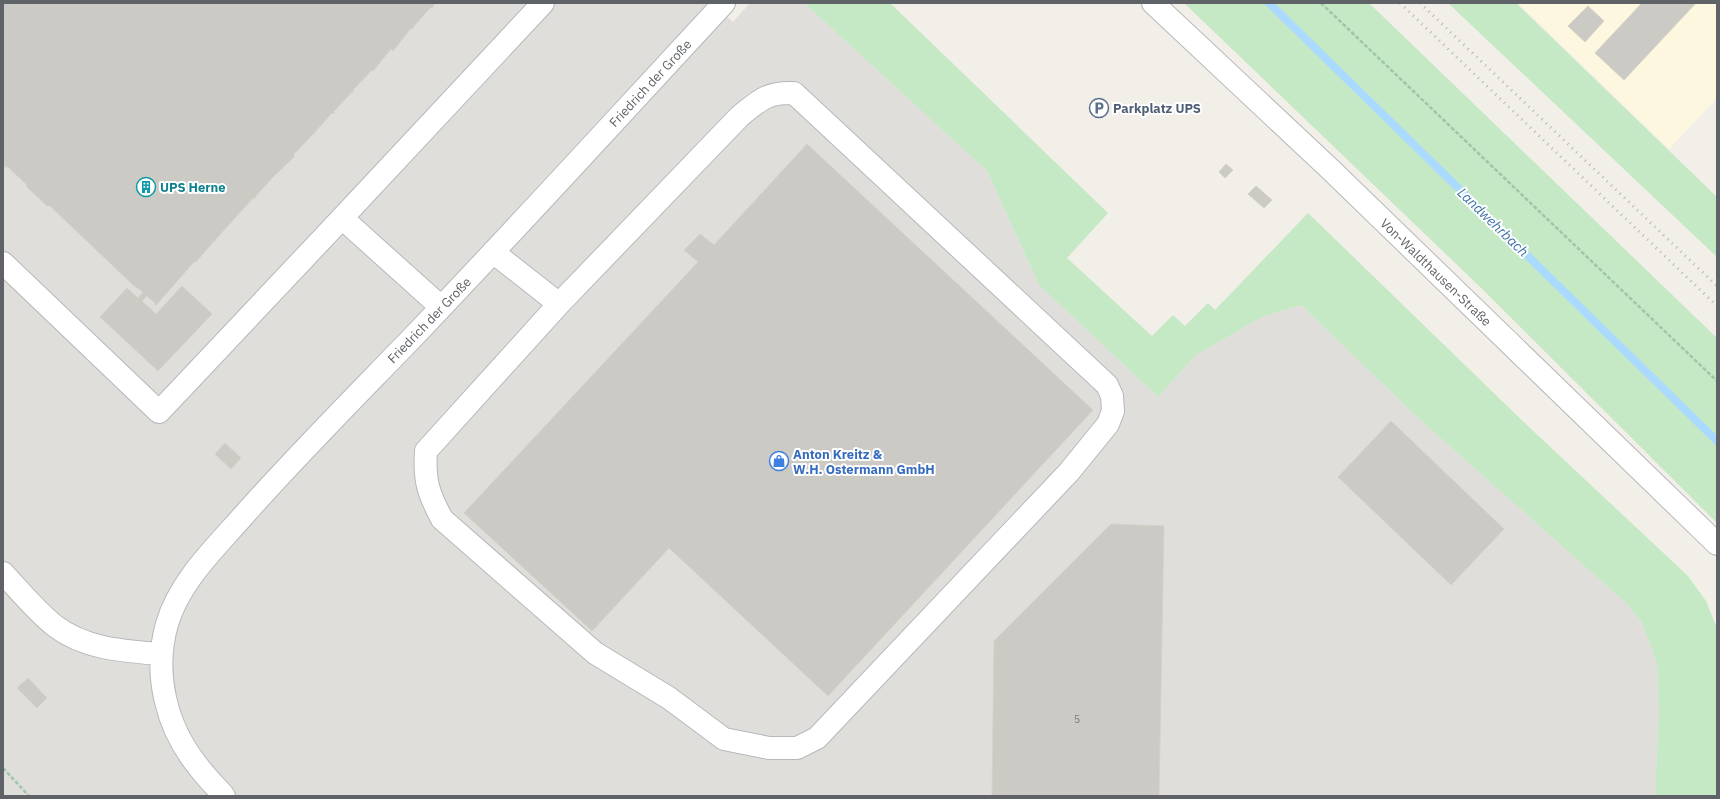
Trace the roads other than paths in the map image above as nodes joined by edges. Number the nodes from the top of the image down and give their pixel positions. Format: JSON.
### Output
{"nodes":[{"id":1,"x":543,"y":3,"type":"edge"},
{"id":2,"x":724,"y":3,"type":"edge"},
{"id":3,"x":1154,"y":3,"type":"edge"},
{"id":4,"x":342,"y":218,"type":"junction"},
{"id":5,"x":493,"y":252,"type":"junction"},
{"id":6,"x":3,"y":263,"type":"edge"},
{"id":7,"x":559,"y":304,"type":"junction"},
{"id":8,"x":441,"y":307,"type":"junction"},
{"id":9,"x":1717,"y":544,"type":"edge"},
{"id":10,"x":3,"y":573,"type":"edge"},
{"id":11,"x":161,"y":654,"type":"junction"},
{"id":12,"x":224,"y":796,"type":"edge"}],
"edges":[{"from":1,"to":4,"type":"street"},
{"from":2,"to":5,"type":"street","name":"Friedrich der Große"},
{"from":3,"to":9,"type":"street","name":"Von-Waldthausen-Straße"},
{"from":4,"to":6,"type":"street"},
{"from":4,"to":8,"type":"street"},
{"from":5,"to":7,"type":"street"},
{"from":5,"to":8,"type":"street","name":"Friedrich der Große"},
{"from":7,"to":7,"type":"street"},
{"from":8,"to":11,"type":"street","name":"Friedrich der Große"},
{"from":10,"to":11,"type":"street"},
{"from":11,"to":12,"type":"street","name":"Friedrich der Große"}]}
